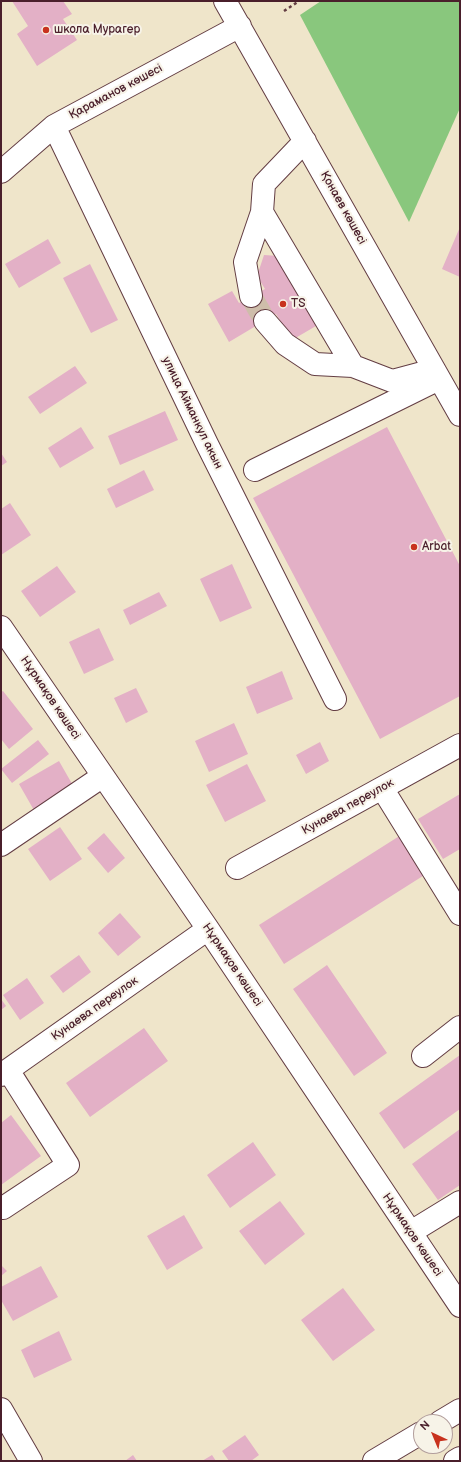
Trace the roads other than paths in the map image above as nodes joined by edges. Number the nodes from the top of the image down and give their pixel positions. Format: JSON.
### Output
{"nodes":[{"id":1,"x":225,"y":1,"type":"edge"},
{"id":2,"x":240,"y":26,"type":"junction"},
{"id":3,"x":54,"y":126,"type":"junction"},
{"id":4,"x":305,"y":141,"type":"junction"},
{"id":5,"x":1,"y":172,"type":"edge"},
{"id":6,"x":262,"y":212,"type":"junction"},
{"id":7,"x":251,"y":296,"type":"tunnel mouth"},
{"id":8,"x":265,"y":321,"type":"tunnel mouth"},
{"id":9,"x":353,"y":366,"type":"junction"},
{"id":10,"x":436,"y":374,"type":"junction"},
{"id":11,"x":460,"y":413,"type":"edge"},
{"id":12,"x":255,"y":470,"type":"dead end"},
{"id":13,"x":1,"y":627,"type":"edge"},
{"id":14,"x":335,"y":699,"type":"dead end"},
{"id":15,"x":460,"y":744,"type":"edge"},
{"id":16,"x":103,"y":776,"type":"junction"},
{"id":17,"x":382,"y":788,"type":"junction"},
{"id":18,"x":1,"y":845,"type":"edge"},
{"id":19,"x":237,"y":868,"type":"dead end"},
{"id":20,"x":460,"y":914,"type":"edge"},
{"id":21,"x":208,"y":929,"type":"junction"},
{"id":22,"x":460,"y":1027,"type":"edge"},
{"id":23,"x":423,"y":1056,"type":"dead end"},
{"id":24,"x":4,"y":1072,"type":"edge"},
{"id":25,"x":460,"y":1202,"type":"edge"},
{"id":26,"x":3,"y":1208,"type":"dead end"},
{"id":27,"x":411,"y":1232,"type":"junction"},
{"id":28,"x":460,"y":1306,"type":"edge"},
{"id":29,"x":1,"y":1409,"type":"edge"},
{"id":30,"x":413,"y":1439,"type":"edge"},
{"id":31,"x":460,"y":1458,"type":"edge"},
{"id":32,"x":31,"y":1461,"type":"edge"},
{"id":33,"x":374,"y":1461,"type":"edge"},
{"id":34,"x":455,"y":1461,"type":"edge"}],
"edges":[{"from":1,"to":2,"type":"street","name":"Қонаев көшесі"},
{"from":2,"to":3,"type":"street","name":"Қараманов көшесі"},
{"from":2,"to":4,"type":"street","name":"Қонаев көшесі"},
{"from":3,"to":5,"type":"street","name":"Қараманов көшесі"},
{"from":3,"to":14,"type":"street","name":"улица Айманкул акын"},
{"from":4,"to":6,"type":"street"},
{"from":4,"to":10,"type":"street","name":"Қонаев көшесі"},
{"from":6,"to":7,"type":"street"},
{"from":6,"to":9,"type":"street"},
{"from":8,"to":9,"type":"street"},
{"from":9,"to":10,"type":"street"},
{"from":10,"to":11,"type":"street","name":"Қонаев көшесі"},
{"from":10,"to":12,"type":"street"},
{"from":13,"to":16,"type":"street","name":"Нұрмақов көшесі"},
{"from":15,"to":17,"type":"street","name":"Кунаева переулок"},
{"from":16,"to":18,"type":"street"},
{"from":16,"to":21,"type":"street","name":"Нұрмақов көшесі"},
{"from":17,"to":19,"type":"street","name":"Кунаева переулок"},
{"from":17,"to":20,"type":"street"},
{"from":21,"to":24,"type":"street","name":"Кунаева переулок"},
{"from":21,"to":27,"type":"street","name":"Нұрмақов көшесі"},
{"from":22,"to":23,"type":"street"},
{"from":24,"to":26,"type":"street"},
{"from":25,"to":27,"type":"street"},
{"from":27,"to":28,"type":"street","name":"Нұрмақов көшесі"},
{"from":29,"to":32,"type":"street"},
{"from":30,"to":33,"type":"street"},
{"from":31,"to":34,"type":"street"}]}
